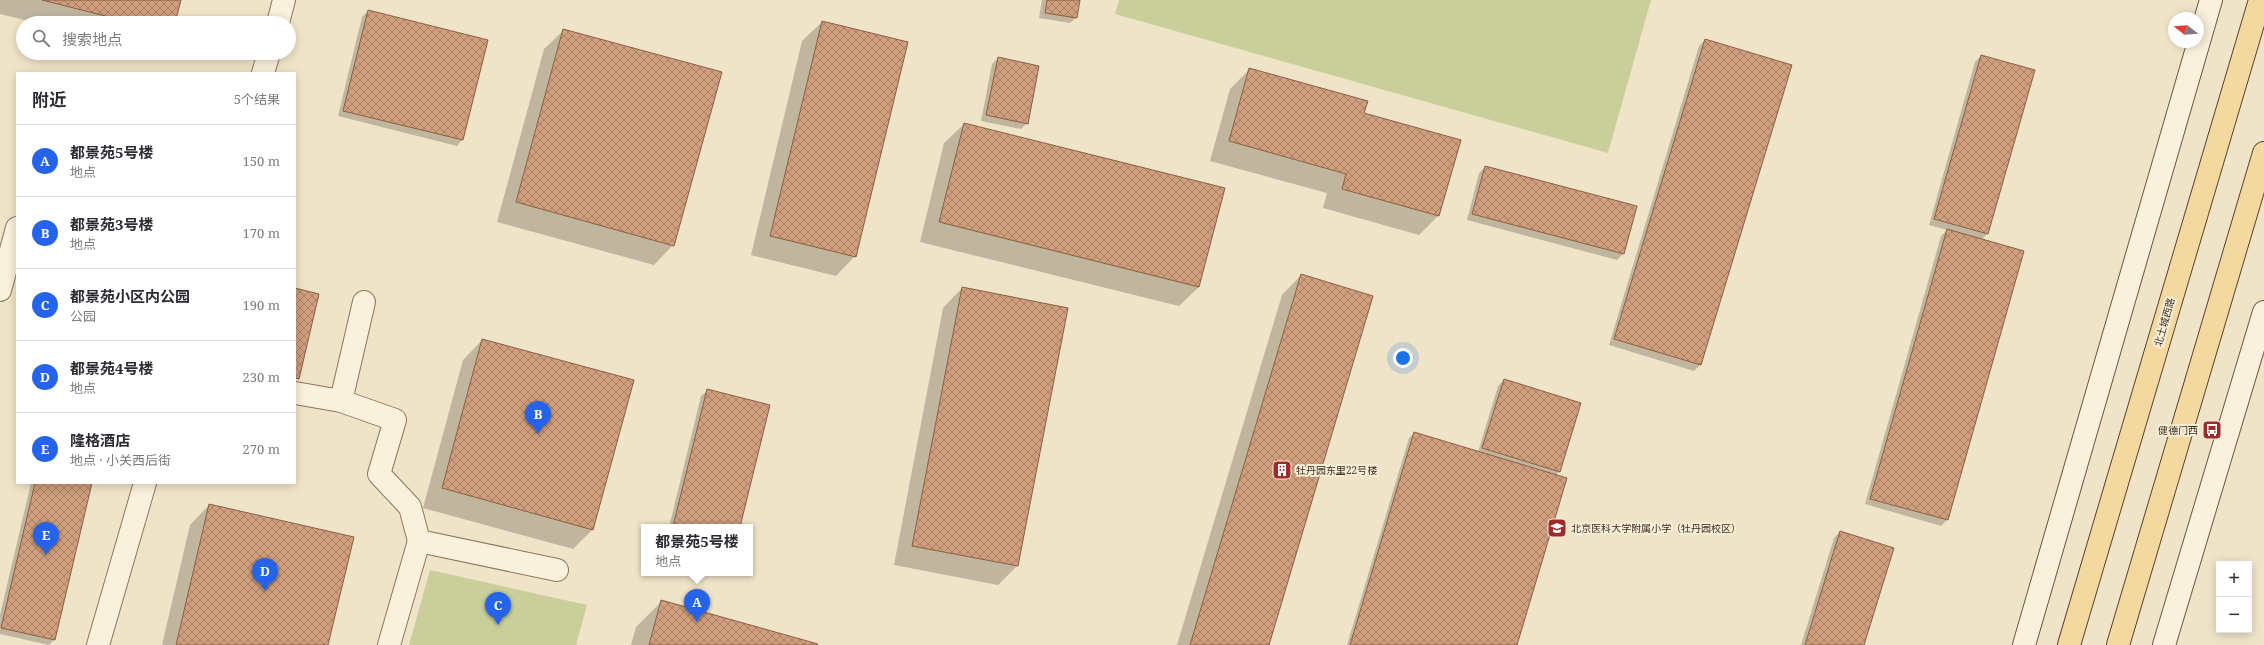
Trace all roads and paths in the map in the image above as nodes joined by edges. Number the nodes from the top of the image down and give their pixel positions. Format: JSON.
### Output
{"nodes":[{"id":1,"x":284,"y":0,"type":"edge"},
{"id":2,"x":2211,"y":0,"type":"edge"},
{"id":3,"x":2260,"y":0,"type":"edge"},
{"id":4,"x":280,"y":16,"type":"edge"},
{"id":5,"x":267,"y":60,"type":"edge"},
{"id":6,"x":263,"y":72,"type":"edge"},
{"id":7,"x":2264,"y":152,"type":"edge"},
{"id":8,"x":16,"y":232,"type":"edge"},
{"id":9,"x":0,"y":290,"type":"edge"},
{"id":10,"x":364,"y":302,"type":"dead end"},
{"id":11,"x":2264,"y":312,"type":"edge"},
{"id":12,"x":296,"y":393,"type":"edge"},
{"id":13,"x":341,"y":402,"type":"junction"},
{"id":14,"x":145,"y":484,"type":"edge"},
{"id":15,"x":419,"y":541,"type":"junction"},
{"id":16,"x":557,"y":570,"type":"dead end"},
{"id":17,"x":98,"y":645,"type":"edge"},
{"id":18,"x":389,"y":645,"type":"edge"},
{"id":19,"x":2024,"y":645,"type":"edge"},
{"id":20,"x":2069,"y":645,"type":"edge"},
{"id":21,"x":2118,"y":645,"type":"edge"},
{"id":22,"x":2164,"y":645,"type":"edge"}],
"edges":[{"from":1,"to":4,"type":"street"},
{"from":2,"to":19,"type":"street"},
{"from":3,"to":20,"type":"main road","name":"北土城西路"},
{"from":5,"to":6,"type":"street"},
{"from":7,"to":21,"type":"main road"},
{"from":8,"to":9,"type":"street"},
{"from":10,"to":13,"type":"street"},
{"from":11,"to":22,"type":"street"},
{"from":12,"to":13,"type":"street"},
{"from":13,"to":15,"type":"street"},
{"from":14,"to":17,"type":"street"},
{"from":15,"to":16,"type":"street"},
{"from":15,"to":18,"type":"street"}]}
